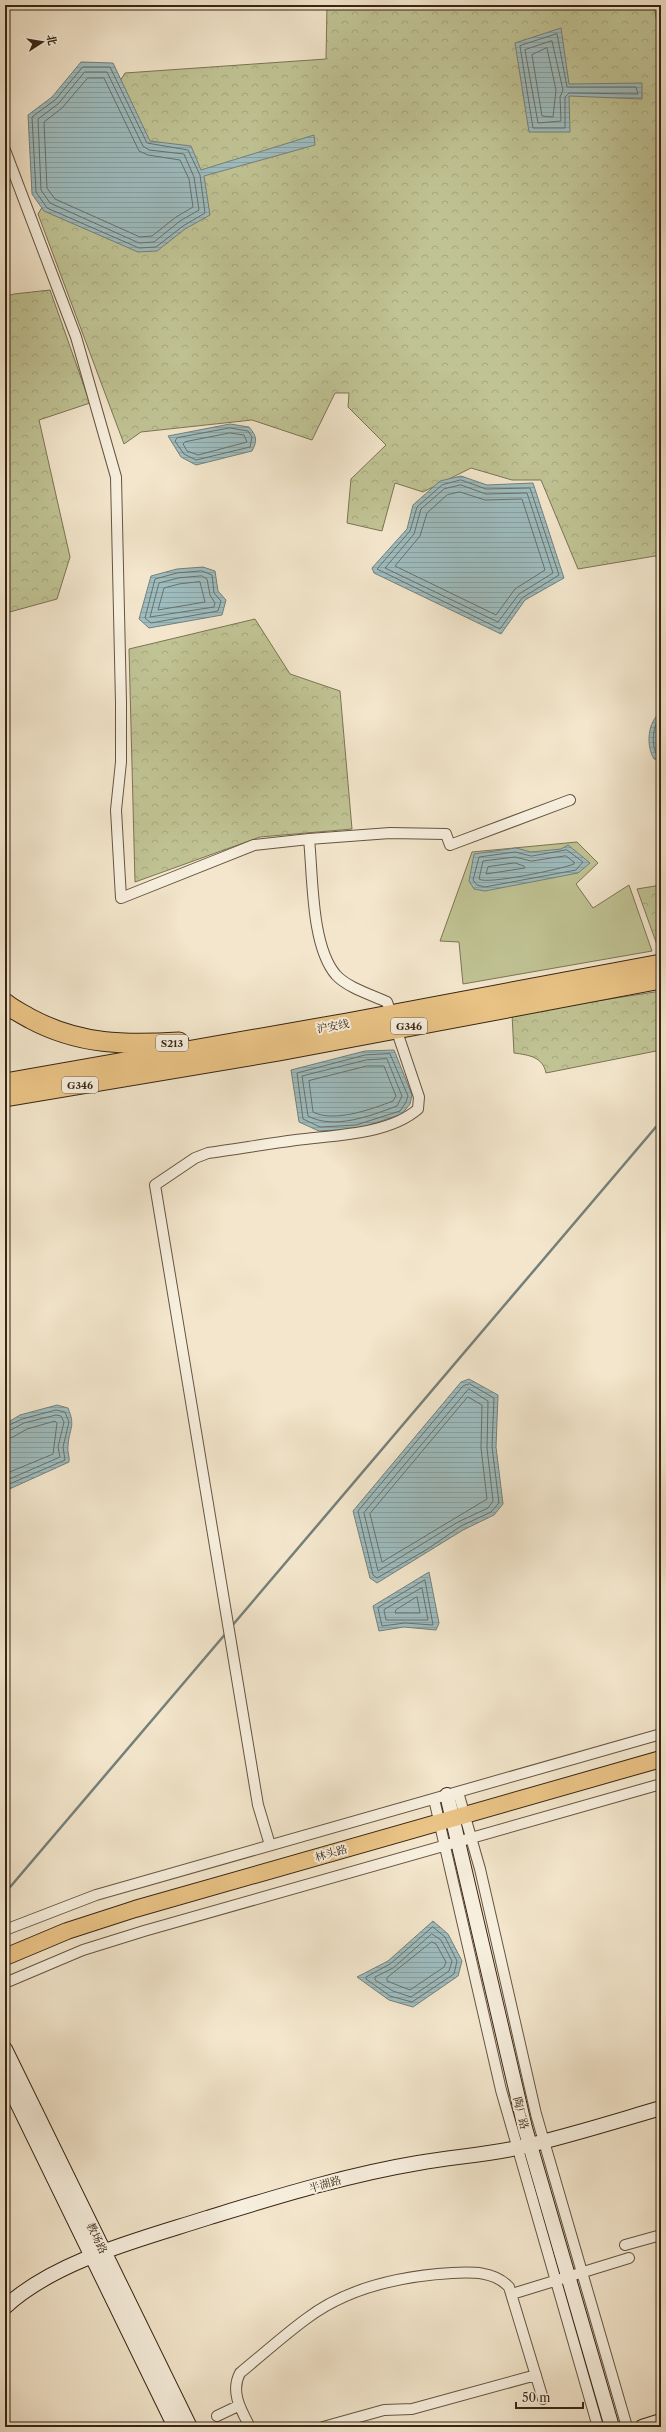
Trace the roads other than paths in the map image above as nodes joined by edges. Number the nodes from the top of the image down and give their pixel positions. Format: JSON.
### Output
{"nodes":[{"id":1,"x":5,"y":150,"type":"edge"},
{"id":2,"x":570,"y":800,"type":"dead end"},
{"id":3,"x":309,"y":839,"type":"junction"},
{"id":4,"x":661,"y":964,"type":"edge"},
{"id":5,"x":661,"y":979,"type":"edge"},
{"id":6,"x":5,"y":1003,"type":"edge"},
{"id":7,"x":394,"y":1022,"type":"junction"},
{"id":8,"x":348,"y":1023,"type":"junction"},
{"id":9,"x":156,"y":1073,"type":"junction"},
{"id":10,"x":5,"y":1083,"type":"edge"},
{"id":11,"x":5,"y":1097,"type":"edge"},
{"id":12,"x":5,"y":1108,"type":"edge"},
{"id":13,"x":661,"y":1734,"type":"edge"},
{"id":14,"x":661,"y":1759,"type":"edge"},
{"id":15,"x":661,"y":1784,"type":"edge"},
{"id":16,"x":446,"y":1795,"type":"junction"},
{"id":17,"x":452,"y":1819,"type":"junction"},
{"id":18,"x":458,"y":1842,"type":"junction"},
{"id":19,"x":270,"y":1845,"type":"junction"},
{"id":20,"x":5,"y":1930,"type":"edge"},
{"id":21,"x":5,"y":1957,"type":"edge"},
{"id":22,"x":5,"y":1983,"type":"edge"},
{"id":23,"x":5,"y":2049,"type":"edge"},
{"id":24,"x":5,"y":2078,"type":"edge"},
{"id":25,"x":661,"y":2108,"type":"edge"},
{"id":26,"x":544,"y":2141,"type":"junction"},
{"id":27,"x":523,"y":2146,"type":"junction"},
{"id":28,"x":661,"y":2235,"type":"edge"},
{"id":29,"x":625,"y":2245,"type":"dead end"},
{"id":30,"x":98,"y":2255,"type":"junction"},
{"id":31,"x":629,"y":2258,"type":"dead end"},
{"id":32,"x":568,"y":2276,"type":"junction"},
{"id":33,"x":512,"y":2294,"type":"junction"},
{"id":34,"x":5,"y":2307,"type":"edge"},
{"id":35,"x":536,"y":2375,"type":"junction"},
{"id":36,"x":543,"y":2399,"type":"dead end"},
{"id":37,"x":238,"y":2406,"type":"junction"},
{"id":38,"x":217,"y":2416,"type":"dead end"},
{"id":39,"x":661,"y":2421,"type":"edge"},
{"id":40,"x":175,"y":2427,"type":"edge"},
{"id":41,"x":190,"y":2427,"type":"edge"},
{"id":42,"x":250,"y":2427,"type":"edge"},
{"id":43,"x":323,"y":2427,"type":"edge"},
{"id":44,"x":598,"y":2427,"type":"edge"},
{"id":45,"x":612,"y":2427,"type":"edge"},
{"id":46,"x":627,"y":2427,"type":"edge"},
{"id":47,"x":642,"y":2427,"type":"edge"}],
"edges":[{"from":1,"to":3,"type":"street"},
{"from":2,"to":3,"type":"street"},
{"from":3,"to":7,"type":"street"},
{"from":4,"to":7,"type":"highway","name":"沪安线","number":"G346"},
{"from":5,"to":7,"type":"highway","name":"沪安线","number":"G346"},
{"from":6,"to":8,"type":"highway","number":"S213"},
{"from":7,"to":8,"type":"highway","name":"沪安线","number":"G346"},
{"from":7,"to":9,"type":"highway","name":"沪安线","number":"G346"},
{"from":7,"to":19,"type":"street"},
{"from":8,"to":10,"type":"highway","name":"沪安线","number":"G346"},
{"from":9,"to":11,"type":"highway","name":"沪安线","number":"G346"},
{"from":9,"to":12,"type":"highway"},
{"from":13,"to":16,"type":"street"},
{"from":14,"to":17,"type":"main road","name":"林头路"},
{"from":15,"to":18,"type":"street"},
{"from":16,"to":17,"type":"main road","name":"陶厂路"},
{"from":16,"to":19,"type":"street"},
{"from":17,"to":18,"type":"main road","name":"陶厂路"},
{"from":17,"to":21,"type":"main road","name":"林头路"},
{"from":18,"to":22,"type":"street"},
{"from":18,"to":26,"type":"street"},
{"from":18,"to":27,"type":"main road","name":"陶厂路"},
{"from":19,"to":20,"type":"street"},
{"from":23,"to":30,"type":"main road","name":"教场路"},
{"from":24,"to":30,"type":"main road","name":"教场路"},
{"from":25,"to":26,"type":"main road","name":"半湖路"},
{"from":26,"to":27,"type":"main road","name":"半湖路"},
{"from":26,"to":46,"type":"street"},
{"from":27,"to":30,"type":"main road","name":"半湖路"},
{"from":27,"to":32,"type":"main road","name":"陶厂路"},
{"from":27,"to":44,"type":"street"},
{"from":28,"to":29,"type":"street"},
{"from":30,"to":34,"type":"main road","name":"半湖路"},
{"from":30,"to":40,"type":"main road","name":"教场路"},
{"from":30,"to":41,"type":"main road","name":"教场路"},
{"from":31,"to":32,"type":"street"},
{"from":32,"to":33,"type":"street"},
{"from":32,"to":45,"type":"main road","name":"陶厂路"},
{"from":33,"to":35,"type":"street"},
{"from":33,"to":37,"type":"street"},
{"from":35,"to":36,"type":"street"},
{"from":35,"to":43,"type":"street"},
{"from":37,"to":38,"type":"street"},
{"from":37,"to":42,"type":"street"},
{"from":39,"to":47,"type":"main road"}]}
